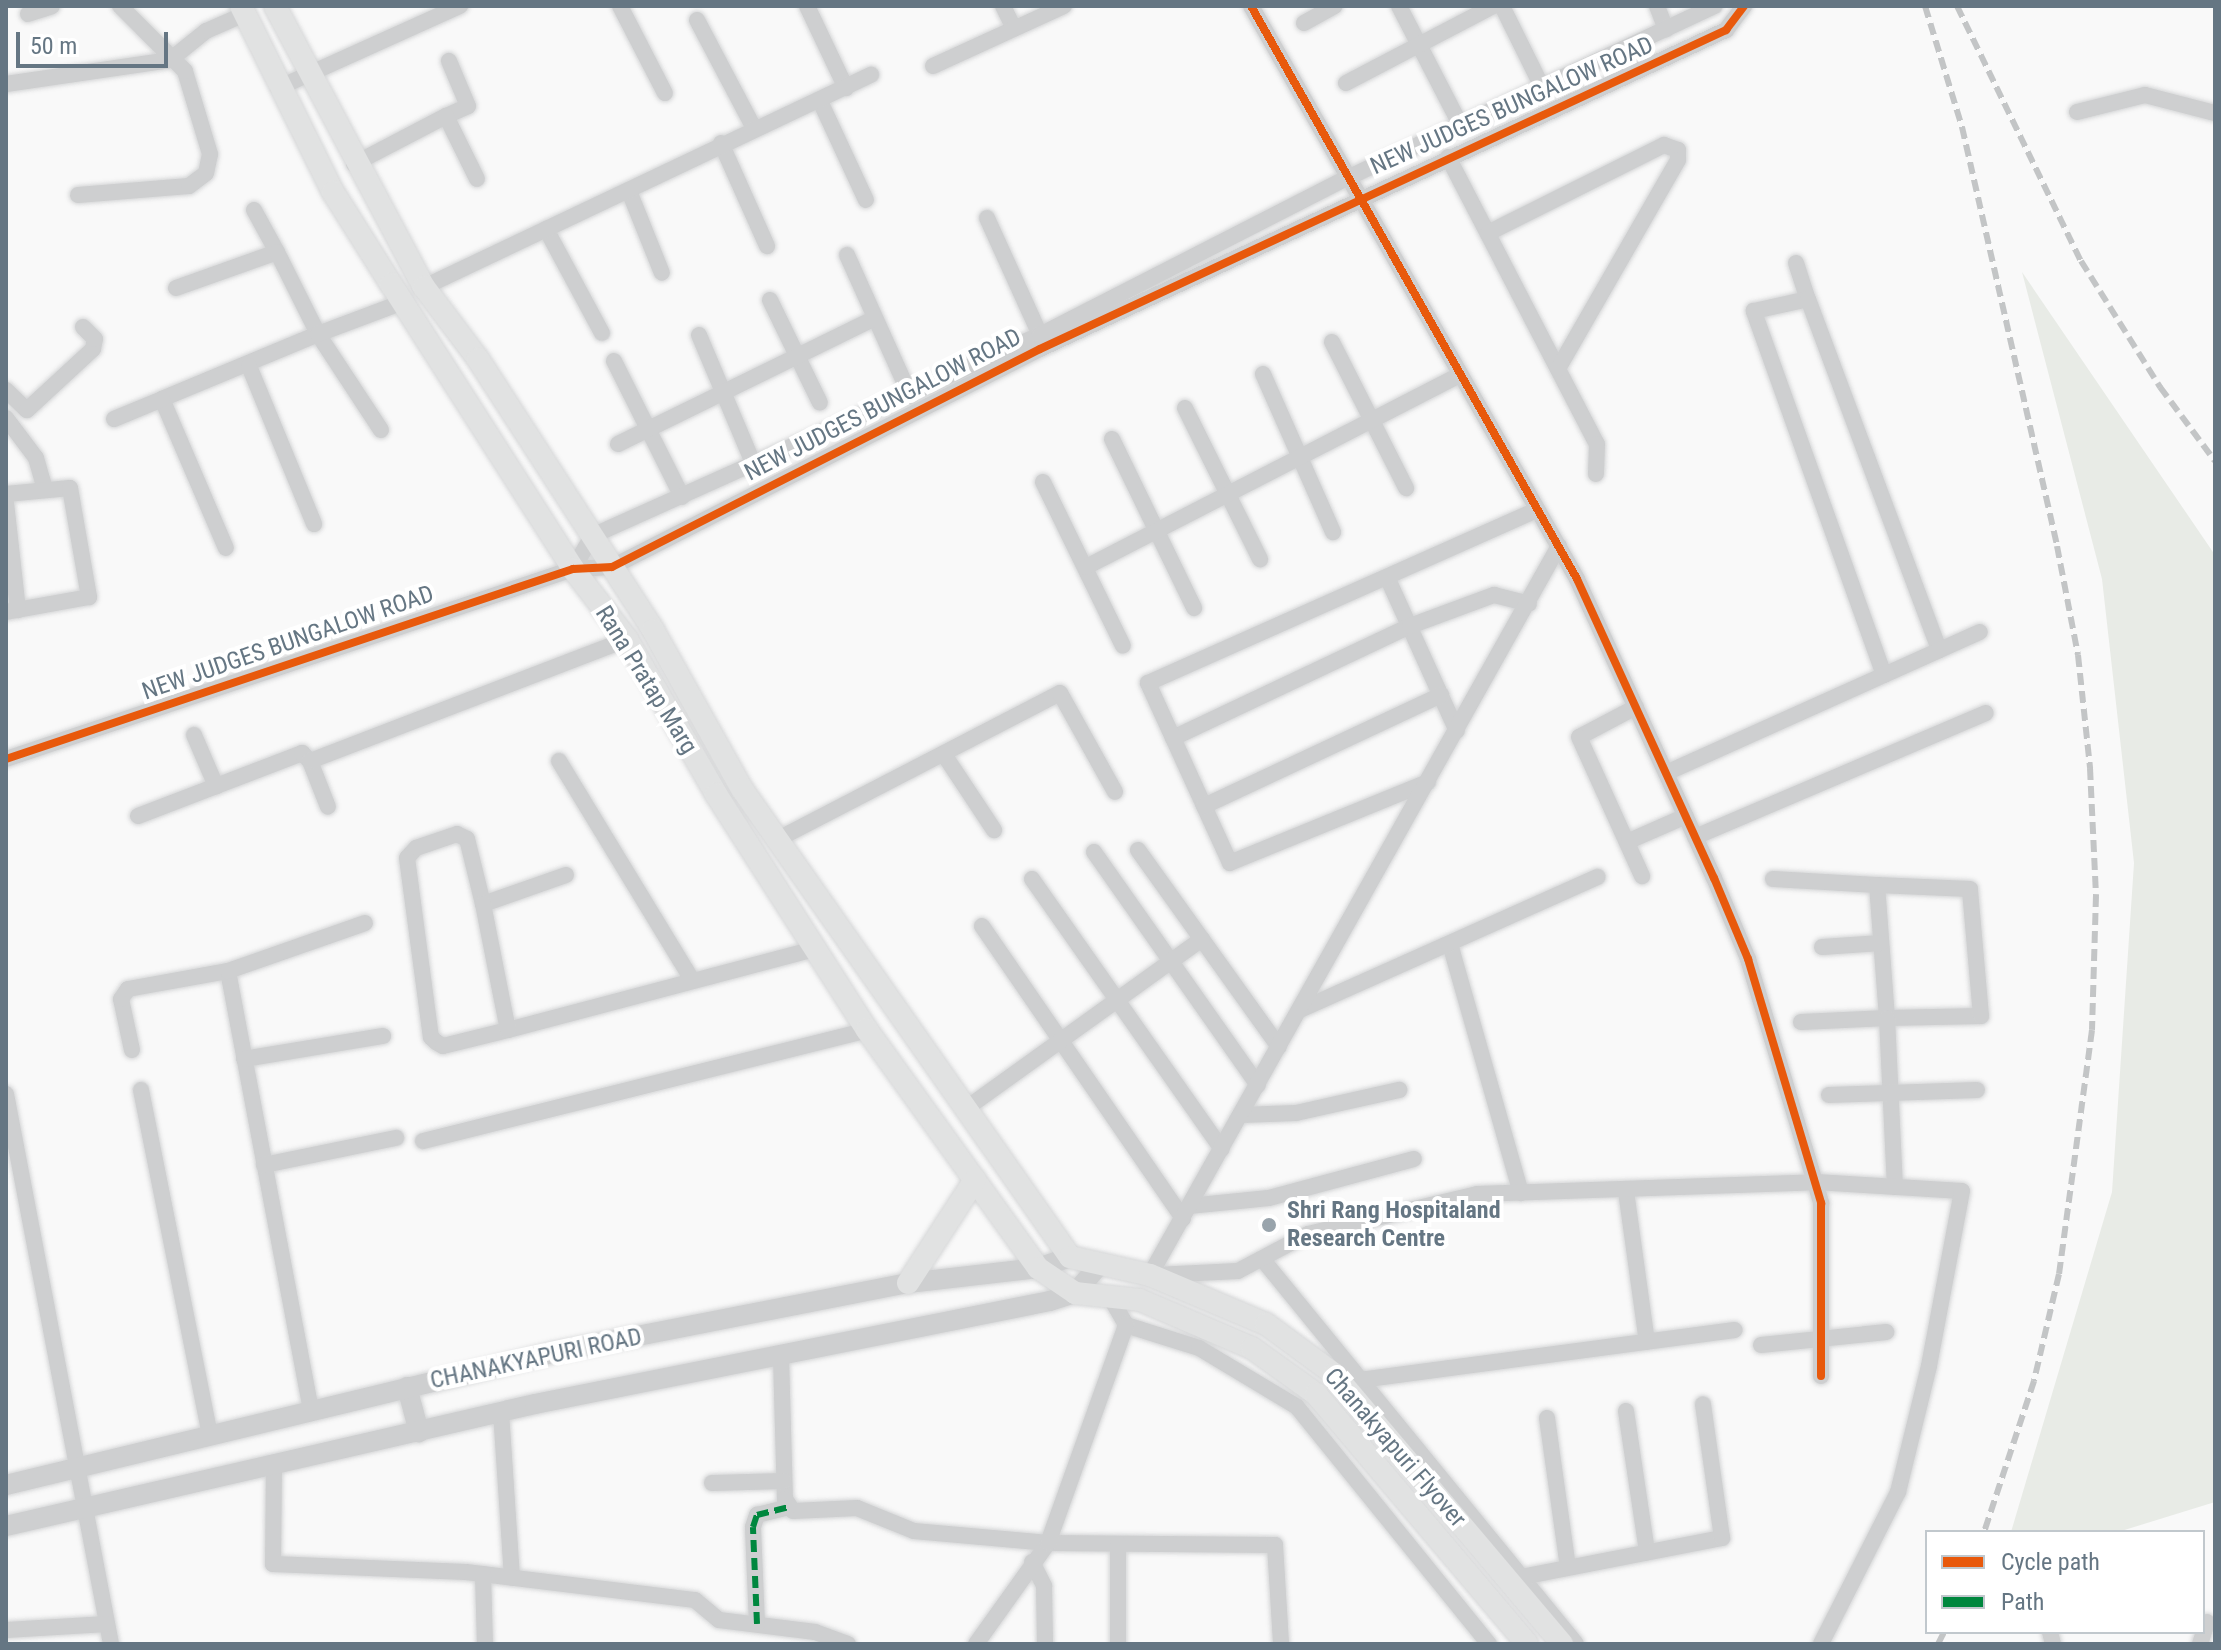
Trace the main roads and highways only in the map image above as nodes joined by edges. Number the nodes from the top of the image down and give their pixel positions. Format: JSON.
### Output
{"nodes":[{"id":1,"x":275,"y":6,"type":"edge"},
{"id":2,"x":243,"y":10,"type":"edge"},
{"id":3,"x":975,"y":1180,"type":"junction"},
{"id":4,"x":1150,"y":1275,"type":"joint"},
{"id":5,"x":908,"y":1283,"type":"road end"},
{"id":6,"x":1110,"y":1297,"type":"joint"},
{"id":7,"x":1527,"y":1644,"type":"edge"},
{"id":8,"x":1562,"y":1644,"type":"edge"}],
"edges":[{"from":1,"to":4,"type":"main road","name":"Rana Pratap Marg"},
{"from":2,"to":3,"type":"main road","name":"Rana Pratap Marg"},
{"from":3,"to":5,"type":"main road"},
{"from":3,"to":6,"type":"main road","name":"Rana Pratap Marg"},
{"from":4,"to":8,"type":"main road","name":"Chanakyapuri Flyover"},
{"from":6,"to":7,"type":"main road","name":"Chanakyapuri Flyover"}]}
